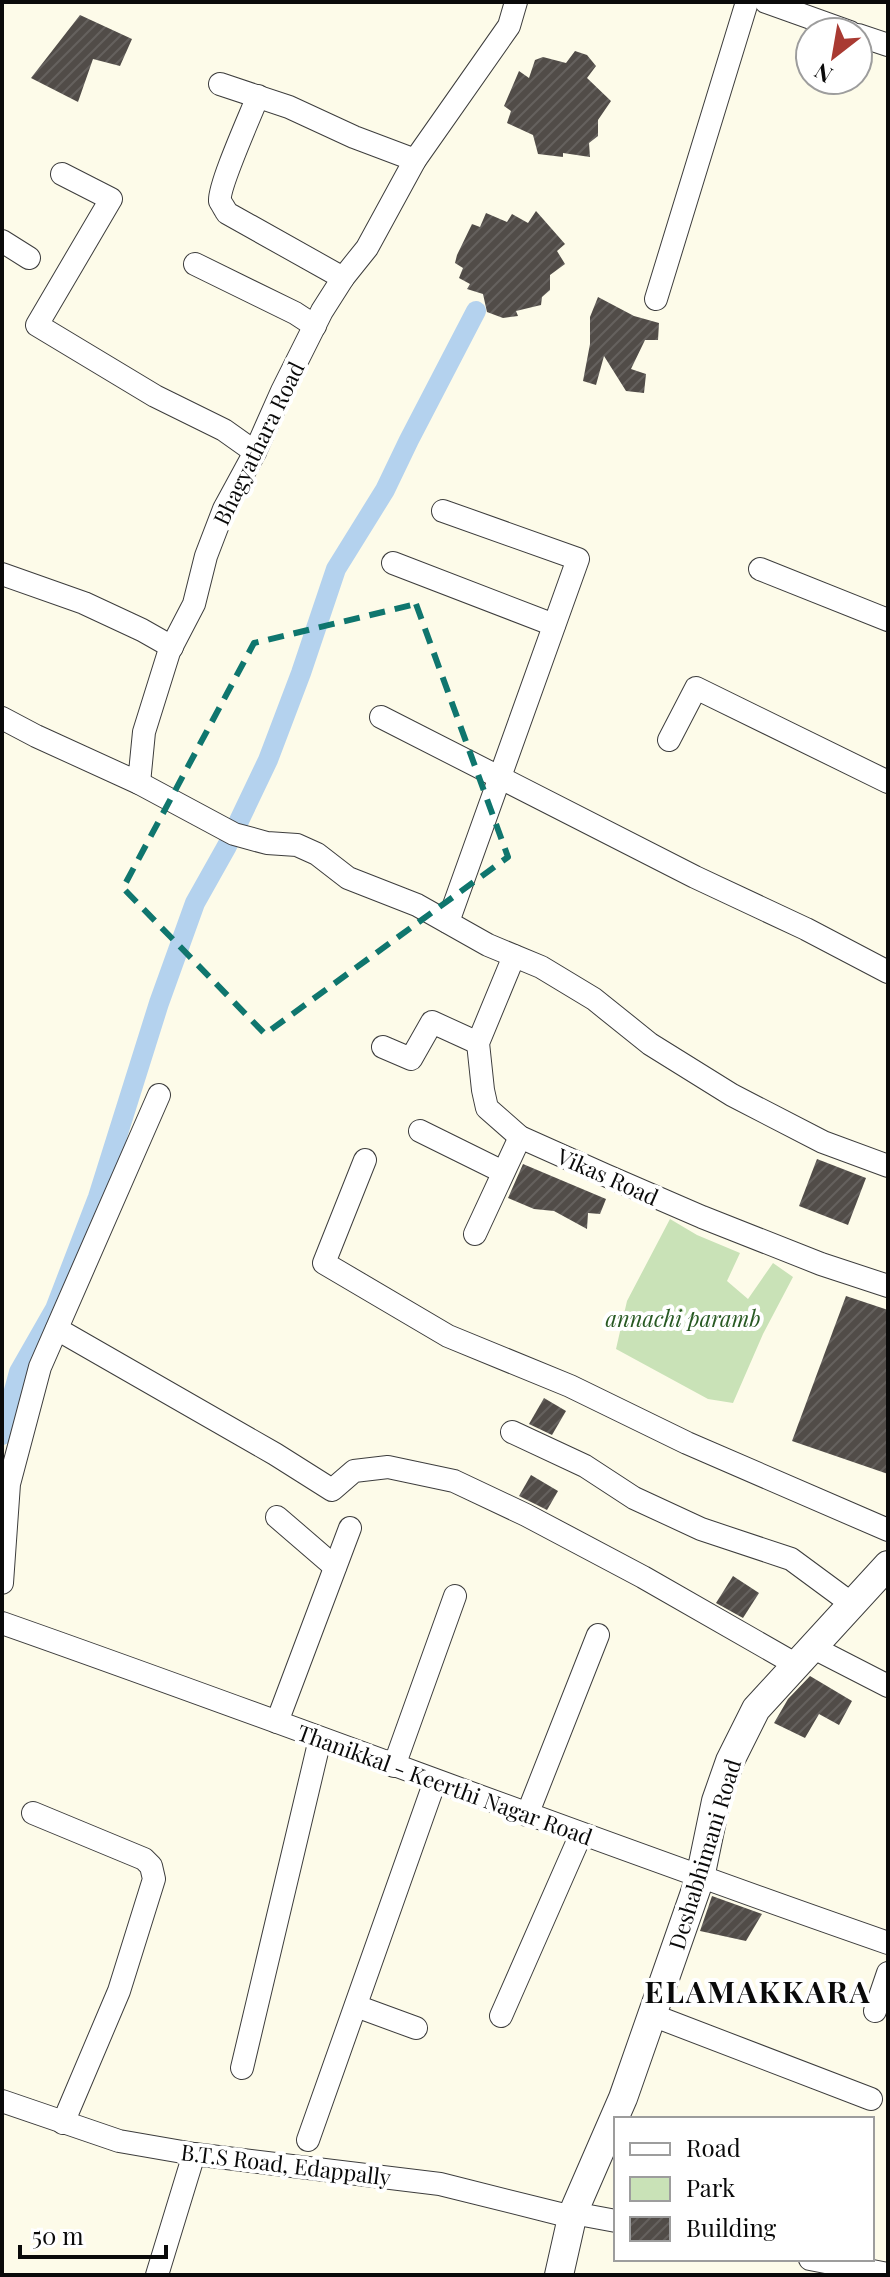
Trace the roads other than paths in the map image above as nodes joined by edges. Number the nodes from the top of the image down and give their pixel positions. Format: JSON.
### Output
{"nodes":[{"id":1,"x":516,"y":2,"type":"edge"},
{"id":2,"x":747,"y":2,"type":"edge"},
{"id":3,"x":778,"y":4,"type":"edge"},
{"id":4,"x":809,"y":16,"type":"edge"},
{"id":5,"x":220,"y":84,"type":"dead end"},
{"id":6,"x":258,"y":96,"type":"junction"},
{"id":7,"x":415,"y":160,"type":"junction"},
{"id":8,"x":62,"y":174,"type":"dead end"},
{"id":9,"x":2,"y":241,"type":"edge"},
{"id":10,"x":29,"y":258,"type":"dead end"},
{"id":11,"x":195,"y":264,"type":"dead end"},
{"id":12,"x":343,"y":278,"type":"junction"},
{"id":13,"x":656,"y":299,"type":"dead end"},
{"id":14,"x":315,"y":326,"type":"junction"},
{"id":15,"x":255,"y":452,"type":"junction"},
{"id":16,"x":443,"y":511,"type":"dead end"},
{"id":17,"x":393,"y":563,"type":"dead end"},
{"id":18,"x":760,"y":569,"type":"dead end"},
{"id":19,"x":2,"y":574,"type":"edge"},
{"id":20,"x":888,"y":620,"type":"edge"},
{"id":21,"x":554,"y":625,"type":"junction"},
{"id":22,"x":172,"y":647,"type":"junction"},
{"id":23,"x":381,"y":717,"type":"dead end"},
{"id":24,"x":2,"y":718,"type":"edge"},
{"id":25,"x":669,"y":740,"type":"dead end"},
{"id":26,"x":501,"y":778,"type":"junction"},
{"id":27,"x":888,"y":782,"type":"edge"},
{"id":28,"x":139,"y":783,"type":"junction"},
{"id":29,"x":448,"y":922,"type":"junction"},
{"id":30,"x":514,"y":956,"type":"junction"},
{"id":31,"x":888,"y":972,"type":"edge"},
{"id":32,"x":478,"y":1043,"type":"junction"},
{"id":33,"x":383,"y":1047,"type":"dead end"},
{"id":34,"x":159,"y":1095,"type":"dead end"},
{"id":35,"x":420,"y":1131,"type":"dead end"},
{"id":36,"x":520,"y":1137,"type":"junction"},
{"id":37,"x":365,"y":1160,"type":"dead end"},
{"id":38,"x":888,"y":1166,"type":"edge"},
{"id":39,"x":503,"y":1172,"type":"junction"},
{"id":40,"x":475,"y":1234,"type":"dead end"},
{"id":41,"x":888,"y":1286,"type":"edge"},
{"id":42,"x":57,"y":1329,"type":"junction"},
{"id":43,"x":512,"y":1432,"type":"dead end"},
{"id":44,"x":277,"y":1517,"type":"dead end"},
{"id":45,"x":350,"y":1528,"type":"dead end"},
{"id":46,"x":888,"y":1530,"type":"edge"},
{"id":47,"x":888,"y":1565,"type":"edge"},
{"id":48,"x":335,"y":1567,"type":"junction"},
{"id":49,"x":2,"y":1583,"type":"edge"},
{"id":50,"x":455,"y":1596,"type":"dead end"},
{"id":51,"x":852,"y":1604,"type":"junction"},
{"id":52,"x":2,"y":1623,"type":"edge"},
{"id":53,"x":598,"y":1635,"type":"dead end"},
{"id":54,"x":804,"y":1656,"type":"junction"},
{"id":55,"x":888,"y":1686,"type":"edge"},
{"id":56,"x":277,"y":1722,"type":"junction"},
{"id":57,"x":320,"y":1739,"type":"junction"},
{"id":58,"x":394,"y":1766,"type":"junction"},
{"id":59,"x":435,"y":1781,"type":"junction"},
{"id":60,"x":33,"y":1813,"type":"dead end"},
{"id":61,"x":527,"y":1815,"type":"junction"},
{"id":62,"x":581,"y":1834,"type":"junction"},
{"id":63,"x":700,"y":1878,"type":"junction"},
{"id":64,"x":888,"y":1943,"type":"edge"},
{"id":65,"x":888,"y":1973,"type":"edge"},
{"id":66,"x":356,"y":2006,"type":"junction"},
{"id":67,"x":875,"y":2011,"type":"dead end"},
{"id":68,"x":652,"y":2015,"type":"junction"},
{"id":69,"x":501,"y":2016,"type":"dead end"},
{"id":70,"x":416,"y":2028,"type":"dead end"},
{"id":71,"x":242,"y":2068,"type":"dead end"},
{"id":72,"x":871,"y":2099,"type":"dead end"},
{"id":73,"x":2,"y":2101,"type":"edge"},
{"id":74,"x":615,"y":2117,"type":"edge"},
{"id":75,"x":614,"y":2119,"type":"edge"},
{"id":76,"x":63,"y":2123,"type":"junction"},
{"id":77,"x":308,"y":2140,"type":"dead end"},
{"id":78,"x":194,"y":2154,"type":"junction"},
{"id":79,"x":573,"y":2213,"type":"junction"},
{"id":80,"x":614,"y":2221,"type":"edge"},
{"id":81,"x":820,"y":2261,"type":"edge"},
{"id":82,"x":888,"y":2274,"type":"edge"},
{"id":83,"x":157,"y":2275,"type":"edge"},
{"id":84,"x":559,"y":2275,"type":"edge"}],
"edges":[{"from":1,"to":7,"type":"street","name":"Bhagyathara Road"},
{"from":2,"to":13,"type":"street"},
{"from":3,"to":4,"type":"street"},
{"from":5,"to":6,"type":"street"},
{"from":6,"to":7,"type":"street"},
{"from":6,"to":12,"type":"street"},
{"from":7,"to":12,"type":"street","name":"Bhagyathara Road"},
{"from":8,"to":15,"type":"street"},
{"from":9,"to":10,"type":"street"},
{"from":11,"to":14,"type":"street"},
{"from":12,"to":14,"type":"street","name":"Bhagyathara Road"},
{"from":14,"to":15,"type":"street","name":"Bhagyathara Road"},
{"from":15,"to":22,"type":"street","name":"Bhagyathara Road"},
{"from":16,"to":21,"type":"street"},
{"from":17,"to":21,"type":"street"},
{"from":18,"to":20,"type":"street"},
{"from":19,"to":22,"type":"street"},
{"from":21,"to":26,"type":"street"},
{"from":22,"to":28,"type":"street","name":"Bhagyathara Road"},
{"from":23,"to":26,"type":"street"},
{"from":24,"to":28,"type":"street"},
{"from":25,"to":27,"type":"street"},
{"from":26,"to":29,"type":"street"},
{"from":26,"to":31,"type":"street"},
{"from":28,"to":29,"type":"street"},
{"from":29,"to":30,"type":"street"},
{"from":30,"to":32,"type":"street","name":"Vikas Road"},
{"from":30,"to":38,"type":"street"},
{"from":32,"to":33,"type":"street"},
{"from":32,"to":36,"type":"street","name":"Vikas Road"},
{"from":34,"to":42,"type":"street"},
{"from":35,"to":39,"type":"street"},
{"from":36,"to":39,"type":"street"},
{"from":36,"to":41,"type":"street","name":"Vikas Road"},
{"from":37,"to":46,"type":"street"},
{"from":39,"to":40,"type":"street"},
{"from":42,"to":49,"type":"street"},
{"from":42,"to":54,"type":"street"},
{"from":43,"to":51,"type":"street"},
{"from":44,"to":48,"type":"street"},
{"from":45,"to":48,"type":"street"},
{"from":47,"to":51,"type":"street","name":"Deshabhimani Road"},
{"from":48,"to":56,"type":"street"},
{"from":50,"to":58,"type":"street"},
{"from":51,"to":54,"type":"street","name":"Deshabhimani Road"},
{"from":52,"to":56,"type":"street","name":"Thanikkal - Keerthi Nagar Road"},
{"from":53,"to":61,"type":"street"},
{"from":54,"to":55,"type":"street"},
{"from":54,"to":63,"type":"street","name":"Deshabhimani Road"},
{"from":56,"to":57,"type":"street","name":"Thanikkal - Keerthi Nagar Road"},
{"from":57,"to":58,"type":"street","name":"Thanikkal - Keerthi Nagar Road"},
{"from":57,"to":71,"type":"street"},
{"from":58,"to":59,"type":"street","name":"Thanikkal - Keerthi Nagar Road"},
{"from":59,"to":61,"type":"street","name":"Thanikkal - Keerthi Nagar Road"},
{"from":59,"to":66,"type":"street"},
{"from":60,"to":76,"type":"street"},
{"from":61,"to":62,"type":"street","name":"Thanikkal - Keerthi Nagar Road"},
{"from":62,"to":63,"type":"street","name":"Thanikkal - Keerthi Nagar Road"},
{"from":62,"to":69,"type":"street"},
{"from":63,"to":64,"type":"street","name":"Thanikkal - Keerthi Nagar Road"},
{"from":63,"to":68,"type":"street","name":"Deshabhimani Road"},
{"from":65,"to":67,"type":"street"},
{"from":66,"to":70,"type":"street"},
{"from":66,"to":77,"type":"street"},
{"from":68,"to":72,"type":"street"},
{"from":68,"to":74,"type":"street","name":"Deshabhimani Road"},
{"from":73,"to":76,"type":"street","name":"B.T.S Road, Edappally"},
{"from":75,"to":79,"type":"street","name":"Deshabhimani Road"},
{"from":76,"to":78,"type":"street","name":"B.T.S Road, Edappally"},
{"from":78,"to":79,"type":"street","name":"B.T.S Road, Edappally"},
{"from":78,"to":83,"type":"street"},
{"from":79,"to":80,"type":"street","name":"B.T.S Road, Edappally"},
{"from":79,"to":84,"type":"street","name":"Deshabhimani Road"},
{"from":81,"to":82,"type":"street"}]}
